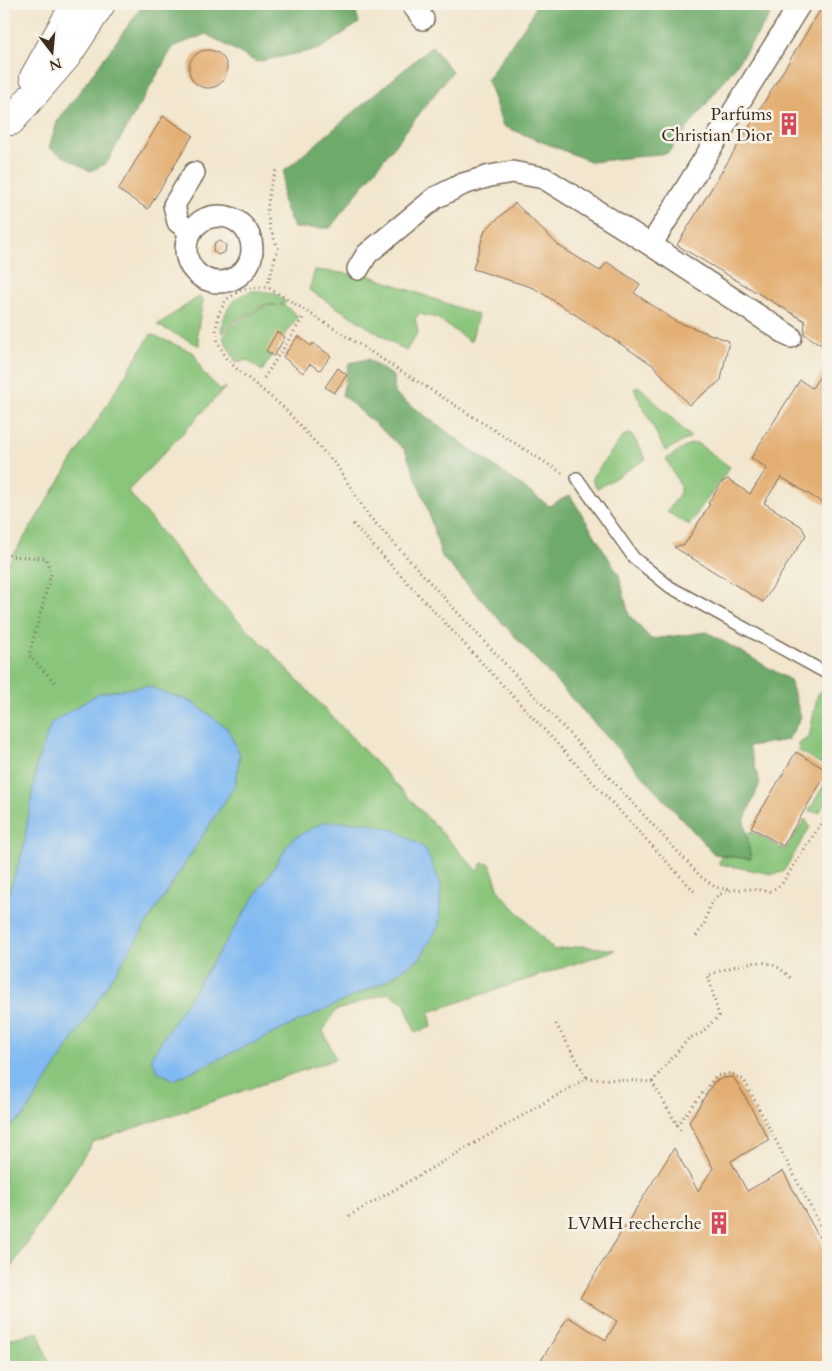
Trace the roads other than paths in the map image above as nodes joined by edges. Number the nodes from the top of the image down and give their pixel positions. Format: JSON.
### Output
{"nodes":[{"id":1,"x":101,"y":4,"type":"edge"},
{"id":2,"x":800,"y":4,"type":"edge"},
{"id":3,"x":69,"y":11,"type":"edge"},
{"id":4,"x":8,"y":126,"type":"edge"},
{"id":5,"x":194,"y":173,"type":"dead end"},
{"id":6,"x":190,"y":232,"type":"dead end"},
{"id":7,"x":651,"y":245,"type":"junction"},
{"id":8,"x":358,"y":269,"type":"dead end"},
{"id":9,"x":791,"y":337,"type":"dead end"},
{"id":10,"x":577,"y":478,"type":"dead end"},
{"id":11,"x":828,"y":674,"type":"edge"}],
"edges":[{"from":1,"to":4,"type":"main road"},
{"from":2,"to":7,"type":"street"},
{"from":3,"to":4,"type":"main road"},
{"from":5,"to":6,"type":"street"},
{"from":7,"to":8,"type":"street"},
{"from":7,"to":9,"type":"street"},
{"from":10,"to":11,"type":"lane"}]}
